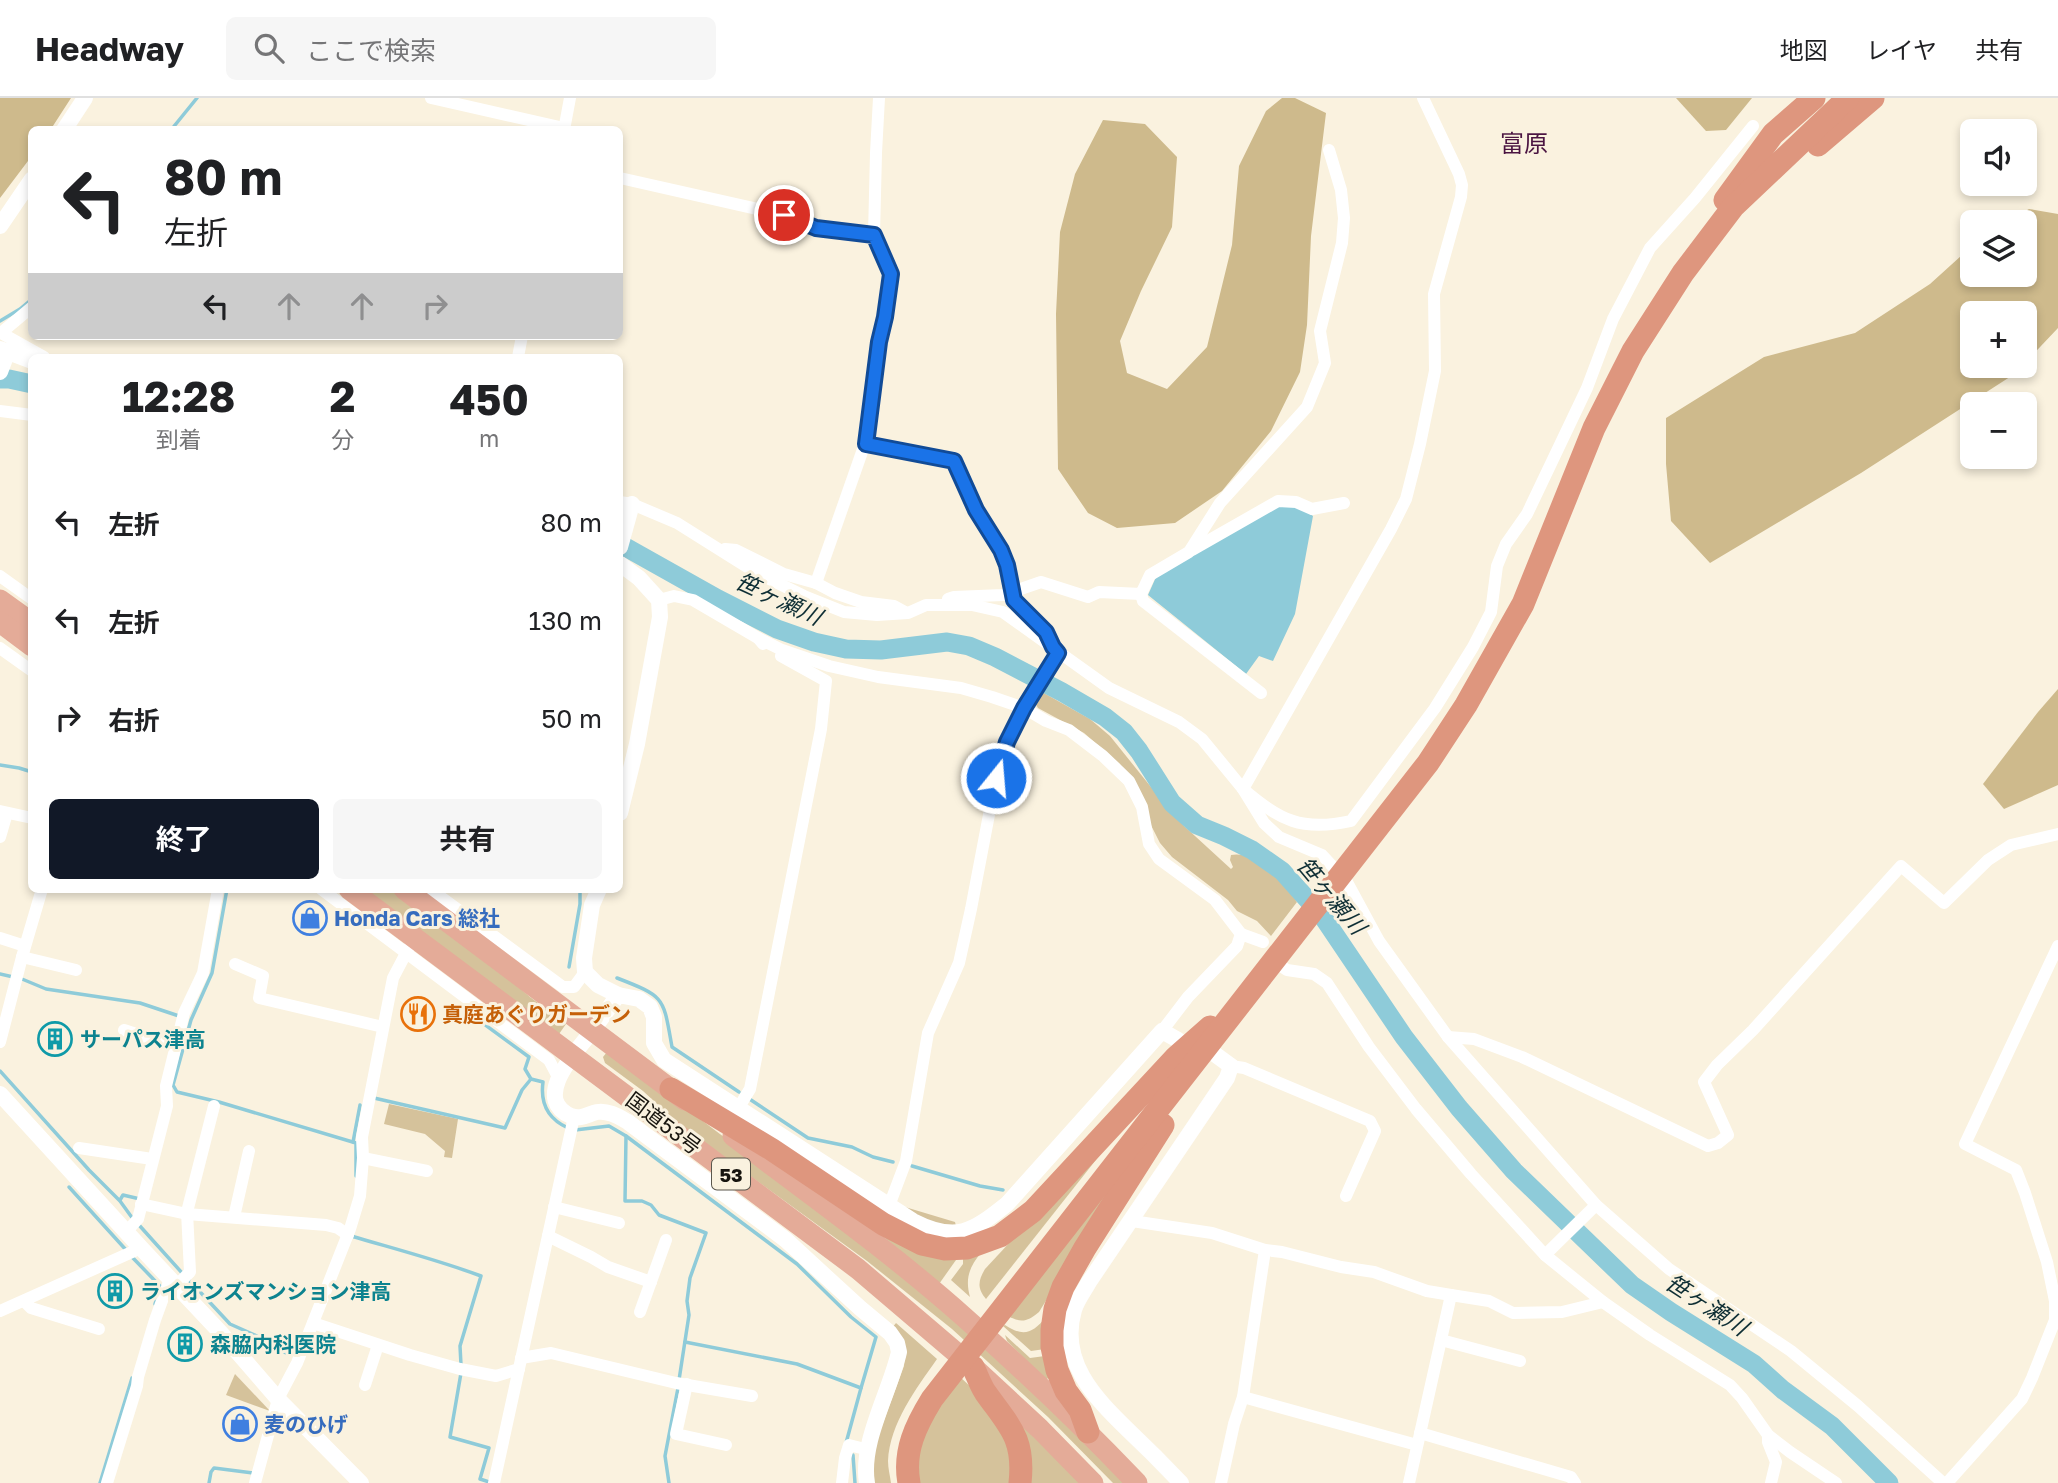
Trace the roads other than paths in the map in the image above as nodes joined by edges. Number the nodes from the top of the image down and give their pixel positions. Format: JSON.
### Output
{"nodes":[{"id":1,"x":85,"y":98,"type":"edge"},
{"id":2,"x":430,"y":98,"type":"edge"},
{"id":3,"x":570,"y":98,"type":"edge"},
{"id":4,"x":879,"y":98,"type":"edge"},
{"id":5,"x":1423,"y":98,"type":"edge"},
{"id":6,"x":1814,"y":98,"type":"edge"},
{"id":7,"x":1826,"y":98,"type":"edge"},
{"id":8,"x":1848,"y":98,"type":"edge"},
{"id":9,"x":1873,"y":98,"type":"edge"},
{"id":10,"x":67,"y":126,"type":"edge"},
{"id":11,"x":551,"y":126,"type":"edge"},
{"id":12,"x":565,"y":126,"type":"edge"},
{"id":13,"x":1753,"y":126,"type":"dead end"},
{"id":14,"x":1329,"y":150,"type":"dead end"},
{"id":15,"x":623,"y":179,"type":"edge"},
{"id":16,"x":28,"y":184,"type":"edge"},
{"id":17,"x":1729,"y":203,"type":"junction"},
{"id":18,"x":0,"y":226,"type":"edge"},
{"id":19,"x":874,"y":235,"type":"junction"},
{"id":20,"x":28,"y":310,"type":"edge"},
{"id":21,"x":39,"y":354,"type":"edge"},
{"id":22,"x":3,"y":358,"type":"edge"},
{"id":23,"x":28,"y":361,"type":"edge"},
{"id":24,"x":0,"y":411,"type":"edge"},
{"id":25,"x":28,"y":414,"type":"edge"},
{"id":26,"x":866,"y":444,"type":"junction"},
{"id":27,"x":626,"y":503,"type":"edge"},
{"id":28,"x":1344,"y":503,"type":"dead end"},
{"id":29,"x":623,"y":525,"type":"edge"},
{"id":30,"x":718,"y":548,"type":"junction"},
{"id":31,"x":1189,"y":552,"type":"junction"},
{"id":32,"x":623,"y":566,"type":"edge"},
{"id":33,"x":0,"y":576,"type":"edge"},
{"id":34,"x":816,"y":583,"type":"junction"},
{"id":35,"x":1013,"y":591,"type":"junction"},
{"id":36,"x":1141,"y":594,"type":"junction"},
{"id":37,"x":28,"y":596,"type":"edge"},
{"id":38,"x":0,"y":600,"type":"edge"},
{"id":39,"x":659,"y":600,"type":"junction"},
{"id":40,"x":935,"y":605,"type":"junction"},
{"id":41,"x":908,"y":614,"type":"junction"},
{"id":42,"x":28,"y":620,"type":"edge"},
{"id":43,"x":0,"y":622,"type":"edge"},
{"id":44,"x":758,"y":638,"type":"junction"},
{"id":45,"x":28,"y":643,"type":"edge"},
{"id":46,"x":0,"y":648,"type":"edge"},
{"id":47,"x":1055,"y":650,"type":"junction"},
{"id":48,"x":28,"y":668,"type":"edge"},
{"id":49,"x":1261,"y":693,"type":"dead end"},
{"id":50,"x":1024,"y":708,"type":"junction"},
{"id":51,"x":1243,"y":789,"type":"junction"},
{"id":52,"x":623,"y":800,"type":"edge"},
{"id":53,"x":4,"y":812,"type":"edge"},
{"id":54,"x":28,"y":817,"type":"edge"},
{"id":55,"x":2058,"y":834,"type":"edge"},
{"id":56,"x":0,"y":837,"type":"edge"},
{"id":57,"x":41,"y":893,"type":"edge"},
{"id":58,"x":217,"y":893,"type":"edge"},
{"id":59,"x":327,"y":893,"type":"edge"},
{"id":60,"x":353,"y":893,"type":"edge"},
{"id":61,"x":411,"y":893,"type":"edge"},
{"id":62,"x":435,"y":893,"type":"edge"},
{"id":63,"x":597,"y":893,"type":"edge"},
{"id":64,"x":1241,"y":934,"type":"junction"},
{"id":65,"x":0,"y":939,"type":"edge"},
{"id":66,"x":1277,"y":941,"type":"junction"},
{"id":67,"x":411,"y":945,"type":"junction"},
{"id":68,"x":2058,"y":946,"type":"edge"},
{"id":69,"x":23,"y":951,"type":"junction"},
{"id":70,"x":235,"y":964,"type":"dead end"},
{"id":71,"x":1281,"y":966,"type":"dead end"},
{"id":72,"x":76,"y":970,"type":"dead end"},
{"id":73,"x":585,"y":972,"type":"junction"},
{"id":74,"x":618,"y":995,"type":"junction"},
{"id":75,"x":1225,"y":1017,"type":"junction"},
{"id":76,"x":383,"y":1027,"type":"junction"},
{"id":77,"x":124,"y":1030,"type":"dead end"},
{"id":78,"x":592,"y":1031,"type":"junction"},
{"id":79,"x":1162,"y":1031,"type":"junction"},
{"id":80,"x":1448,"y":1037,"type":"junction"},
{"id":81,"x":1178,"y":1040,"type":"dead end"},
{"id":82,"x":0,"y":1042,"type":"edge"},
{"id":83,"x":176,"y":1047,"type":"junction"},
{"id":84,"x":573,"y":1055,"type":"junction"},
{"id":85,"x":1216,"y":1055,"type":"dead end"},
{"id":86,"x":1231,"y":1066,"type":"junction"},
{"id":87,"x":558,"y":1077,"type":"junction"},
{"id":88,"x":671,"y":1089,"type":"junction"},
{"id":89,"x":1,"y":1100,"type":"edge"},
{"id":90,"x":214,"y":1106,"type":"dead end"},
{"id":91,"x":739,"y":1107,"type":"junction"},
{"id":92,"x":572,"y":1125,"type":"junction"},
{"id":93,"x":79,"y":1148,"type":"dead end"},
{"id":94,"x":249,"y":1151,"type":"dead end"},
{"id":95,"x":363,"y":1158,"type":"junction"},
{"id":96,"x":152,"y":1159,"type":"junction"},
{"id":97,"x":427,"y":1171,"type":"dead end"},
{"id":98,"x":1346,"y":1196,"type":"dead end"},
{"id":99,"x":142,"y":1200,"type":"junction"},
{"id":100,"x":1596,"y":1205,"type":"junction"},
{"id":101,"x":889,"y":1206,"type":"junction"},
{"id":102,"x":554,"y":1207,"type":"junction"},
{"id":103,"x":187,"y":1211,"type":"junction"},
{"id":104,"x":234,"y":1217,"type":"junction"},
{"id":105,"x":1132,"y":1221,"type":"junction"},
{"id":106,"x":619,"y":1223,"type":"dead end"},
{"id":107,"x":132,"y":1225,"type":"junction"},
{"id":108,"x":348,"y":1235,"type":"junction"},
{"id":109,"x":548,"y":1236,"type":"junction"},
{"id":110,"x":666,"y":1240,"type":"dead end"},
{"id":111,"x":1265,"y":1250,"type":"junction"},
{"id":112,"x":133,"y":1252,"type":"junction"},
{"id":113,"x":1545,"y":1255,"type":"junction"},
{"id":114,"x":651,"y":1282,"type":"junction"},
{"id":115,"x":175,"y":1283,"type":"junction"},
{"id":116,"x":2056,"y":1294,"type":"edge"},
{"id":117,"x":1451,"y":1295,"type":"junction"},
{"id":118,"x":24,"y":1301,"type":"junction"},
{"id":119,"x":1603,"y":1302,"type":"junction"},
{"id":120,"x":0,"y":1311,"type":"edge"},
{"id":121,"x":640,"y":1312,"type":"dead end"},
{"id":122,"x":313,"y":1323,"type":"junction"},
{"id":123,"x":99,"y":1329,"type":"dead end"},
{"id":124,"x":1441,"y":1340,"type":"junction"},
{"id":125,"x":378,"y":1345,"type":"junction"},
{"id":126,"x":1520,"y":1361,"type":"dead end"},
{"id":127,"x":520,"y":1364,"type":"junction"},
{"id":128,"x":973,"y":1367,"type":"junction"},
{"id":129,"x":945,"y":1373,"type":"junction"},
{"id":130,"x":681,"y":1384,"type":"junction"},
{"id":131,"x":365,"y":1385,"type":"dead end"},
{"id":132,"x":752,"y":1396,"type":"dead end"},
{"id":133,"x":1243,"y":1397,"type":"junction"},
{"id":134,"x":278,"y":1399,"type":"junction"},
{"id":135,"x":1088,"y":1432,"type":"junction"},
{"id":136,"x":1768,"y":1435,"type":"junction"},
{"id":137,"x":1419,"y":1439,"type":"junction"},
{"id":138,"x":726,"y":1445,"type":"dead end"},
{"id":139,"x":869,"y":1450,"type":"junction"},
{"id":140,"x":1776,"y":1462,"type":"junction"},
{"id":141,"x":1808,"y":1465,"type":"junction"},
{"id":142,"x":494,"y":1482,"type":"edge"},
{"id":143,"x":107,"y":1483,"type":"edge"},
{"id":144,"x":256,"y":1483,"type":"edge"},
{"id":145,"x":361,"y":1483,"type":"edge"},
{"id":146,"x":842,"y":1483,"type":"edge"},
{"id":147,"x":867,"y":1483,"type":"edge"},
{"id":148,"x":894,"y":1483,"type":"edge"},
{"id":149,"x":909,"y":1483,"type":"edge"},
{"id":150,"x":1020,"y":1483,"type":"edge"},
{"id":151,"x":1093,"y":1483,"type":"edge"},
{"id":152,"x":1137,"y":1483,"type":"edge"},
{"id":153,"x":1181,"y":1483,"type":"edge"},
{"id":154,"x":1221,"y":1483,"type":"edge"},
{"id":155,"x":1409,"y":1483,"type":"edge"},
{"id":156,"x":1575,"y":1483,"type":"edge"},
{"id":157,"x":1771,"y":1483,"type":"edge"},
{"id":158,"x":1836,"y":1483,"type":"edge"},
{"id":159,"x":1945,"y":1483,"type":"edge"}],
"edges":[{"from":1,"to":10,"type":"street"},
{"from":2,"to":11,"type":"street"},
{"from":3,"to":12,"type":"street"},
{"from":4,"to":19,"type":"street"},
{"from":5,"to":51,"type":"street"},
{"from":6,"to":17,"type":"highway"},
{"from":7,"to":17,"type":"highway"},
{"from":8,"to":17,"type":"highway"},
{"from":9,"to":17,"type":"highway"},
{"from":13,"to":51,"type":"street"},
{"from":14,"to":31,"type":"street"},
{"from":15,"to":19,"type":"street"},
{"from":16,"to":18,"type":"street"},
{"from":17,"to":66,"type":"highway"},
{"from":19,"to":26,"type":"street"},
{"from":20,"to":21,"type":"street"},
{"from":22,"to":23,"type":"street"},
{"from":24,"to":25,"type":"street"},
{"from":26,"to":34,"type":"street"},
{"from":26,"to":35,"type":"street"},
{"from":27,"to":29,"type":"street"},
{"from":27,"to":30,"type":"street"},
{"from":28,"to":31,"type":"street"},
{"from":30,"to":34,"type":"street"},
{"from":30,"to":41,"type":"street"},
{"from":31,"to":36,"type":"street"},
{"from":32,"to":39,"type":"street"},
{"from":33,"to":37,"type":"street"},
{"from":34,"to":41,"type":"street"},
{"from":35,"to":36,"type":"street"},
{"from":35,"to":40,"type":"street"},
{"from":35,"to":47,"type":"street"},
{"from":36,"to":49,"type":"street"},
{"from":38,"to":42,"type":"highway"},
{"from":39,"to":44,"type":"street"},
{"from":39,"to":52,"type":"street"},
{"from":40,"to":41,"type":"street"},
{"from":40,"to":47,"type":"street"},
{"from":43,"to":45,"type":"highway"},
{"from":44,"to":50,"type":"street"},
{"from":44,"to":91,"type":"street"},
{"from":46,"to":48,"type":"street"},
{"from":47,"to":50,"type":"street"},
{"from":47,"to":51,"type":"street"},
{"from":50,"to":64,"type":"street"},
{"from":50,"to":101,"type":"street"},
{"from":51,"to":80,"type":"street"},
{"from":53,"to":54,"type":"street"},
{"from":53,"to":56,"type":"street"},
{"from":55,"to":80,"type":"street"},
{"from":57,"to":69,"type":"street"},
{"from":58,"to":83,"type":"street"},
{"from":59,"to":67,"type":"street"},
{"from":60,"to":67,"type":"highway","name":"国道53号","number":"53"},
{"from":61,"to":78,"type":"highway","name":"国道53号","number":"53"},
{"from":62,"to":73,"type":"street"},
{"from":63,"to":73,"type":"street"},
{"from":64,"to":66,"type":"street"},
{"from":64,"to":79,"type":"street"},
{"from":65,"to":69,"type":"street"},
{"from":66,"to":75,"type":"highway"},
{"from":67,"to":76,"type":"street"},
{"from":67,"to":84,"type":"highway","name":"国道53号","number":"53"},
{"from":67,"to":87,"type":"street"},
{"from":68,"to":116,"type":"street"},
{"from":69,"to":72,"type":"street"},
{"from":69,"to":82,"type":"street"},
{"from":70,"to":76,"type":"street"},
{"from":71,"to":113,"type":"street"},
{"from":73,"to":74,"type":"street"},
{"from":74,"to":78,"type":"street"},
{"from":74,"to":91,"type":"street"},
{"from":75,"to":88,"type":"highway"},
{"from":75,"to":129,"type":"highway"},
{"from":75,"to":135,"type":"highway"},
{"from":76,"to":95,"type":"street"},
{"from":77,"to":83,"type":"street"},
{"from":78,"to":84,"type":"street"},
{"from":78,"to":88,"type":"highway","name":"国道53号","number":"53"},
{"from":79,"to":81,"type":"street"},
{"from":79,"to":101,"type":"street"},
{"from":80,"to":100,"type":"street"},
{"from":83,"to":96,"type":"street"},
{"from":84,"to":87,"type":"street"},
{"from":84,"to":128,"type":"highway","name":"国道53号","number":"53"},
{"from":85,"to":86,"type":"street"},
{"from":86,"to":98,"type":"street"},
{"from":86,"to":105,"type":"street"},
{"from":87,"to":92,"type":"street"},
{"from":88,"to":135,"type":"highway","name":"国道53号","number":"53"},
{"from":89,"to":107,"type":"street"},
{"from":90,"to":103,"type":"street"},
{"from":91,"to":101,"type":"street"},
{"from":92,"to":102,"type":"street"},
{"from":92,"to":139,"type":"street"},
{"from":93,"to":96,"type":"street"},
{"from":94,"to":104,"type":"street"},
{"from":95,"to":97,"type":"street"},
{"from":95,"to":108,"type":"street"},
{"from":96,"to":99,"type":"street"},
{"from":99,"to":103,"type":"street"},
{"from":99,"to":107,"type":"street"},
{"from":100,"to":113,"type":"street"},
{"from":100,"to":159,"type":"street"},
{"from":102,"to":106,"type":"street"},
{"from":102,"to":109,"type":"street"},
{"from":103,"to":104,"type":"street"},
{"from":103,"to":115,"type":"street"},
{"from":104,"to":108,"type":"street"},
{"from":105,"to":111,"type":"street"},
{"from":105,"to":153,"type":"street"},
{"from":107,"to":112,"type":"street"},
{"from":108,"to":122,"type":"street"},
{"from":109,"to":114,"type":"street"},
{"from":109,"to":127,"type":"street"},
{"from":110,"to":114,"type":"street"},
{"from":111,"to":117,"type":"street"},
{"from":111,"to":133,"type":"street"},
{"from":112,"to":115,"type":"street"},
{"from":112,"to":118,"type":"street"},
{"from":113,"to":119,"type":"street"},
{"from":114,"to":121,"type":"street"},
{"from":115,"to":134,"type":"street"},
{"from":115,"to":143,"type":"street"},
{"from":116,"to":159,"type":"street"},
{"from":117,"to":119,"type":"street"},
{"from":117,"to":124,"type":"street"},
{"from":118,"to":120,"type":"street"},
{"from":118,"to":123,"type":"street"},
{"from":119,"to":136,"type":"street"},
{"from":122,"to":125,"type":"street"},
{"from":122,"to":134,"type":"street"},
{"from":124,"to":126,"type":"street"},
{"from":124,"to":137,"type":"street"},
{"from":125,"to":127,"type":"street"},
{"from":125,"to":131,"type":"street"},
{"from":127,"to":130,"type":"street"},
{"from":127,"to":142,"type":"street"},
{"from":128,"to":150,"type":"highway"},
{"from":128,"to":151,"type":"highway","name":"国道53号","number":"53"},
{"from":129,"to":148,"type":"highway"},
{"from":129,"to":149,"type":"highway"},
{"from":130,"to":132,"type":"street"},
{"from":130,"to":138,"type":"street"},
{"from":133,"to":137,"type":"street"},
{"from":133,"to":154,"type":"street"},
{"from":134,"to":144,"type":"street"},
{"from":134,"to":145,"type":"street"},
{"from":135,"to":152,"type":"highway","name":"国道53号","number":"53"},
{"from":136,"to":140,"type":"street"},
{"from":136,"to":141,"type":"street"},
{"from":137,"to":155,"type":"street"},
{"from":137,"to":156,"type":"street"},
{"from":139,"to":146,"type":"street"},
{"from":139,"to":147,"type":"street"},
{"from":140,"to":141,"type":"street"},
{"from":140,"to":157,"type":"street"},
{"from":141,"to":158,"type":"street"}]}
